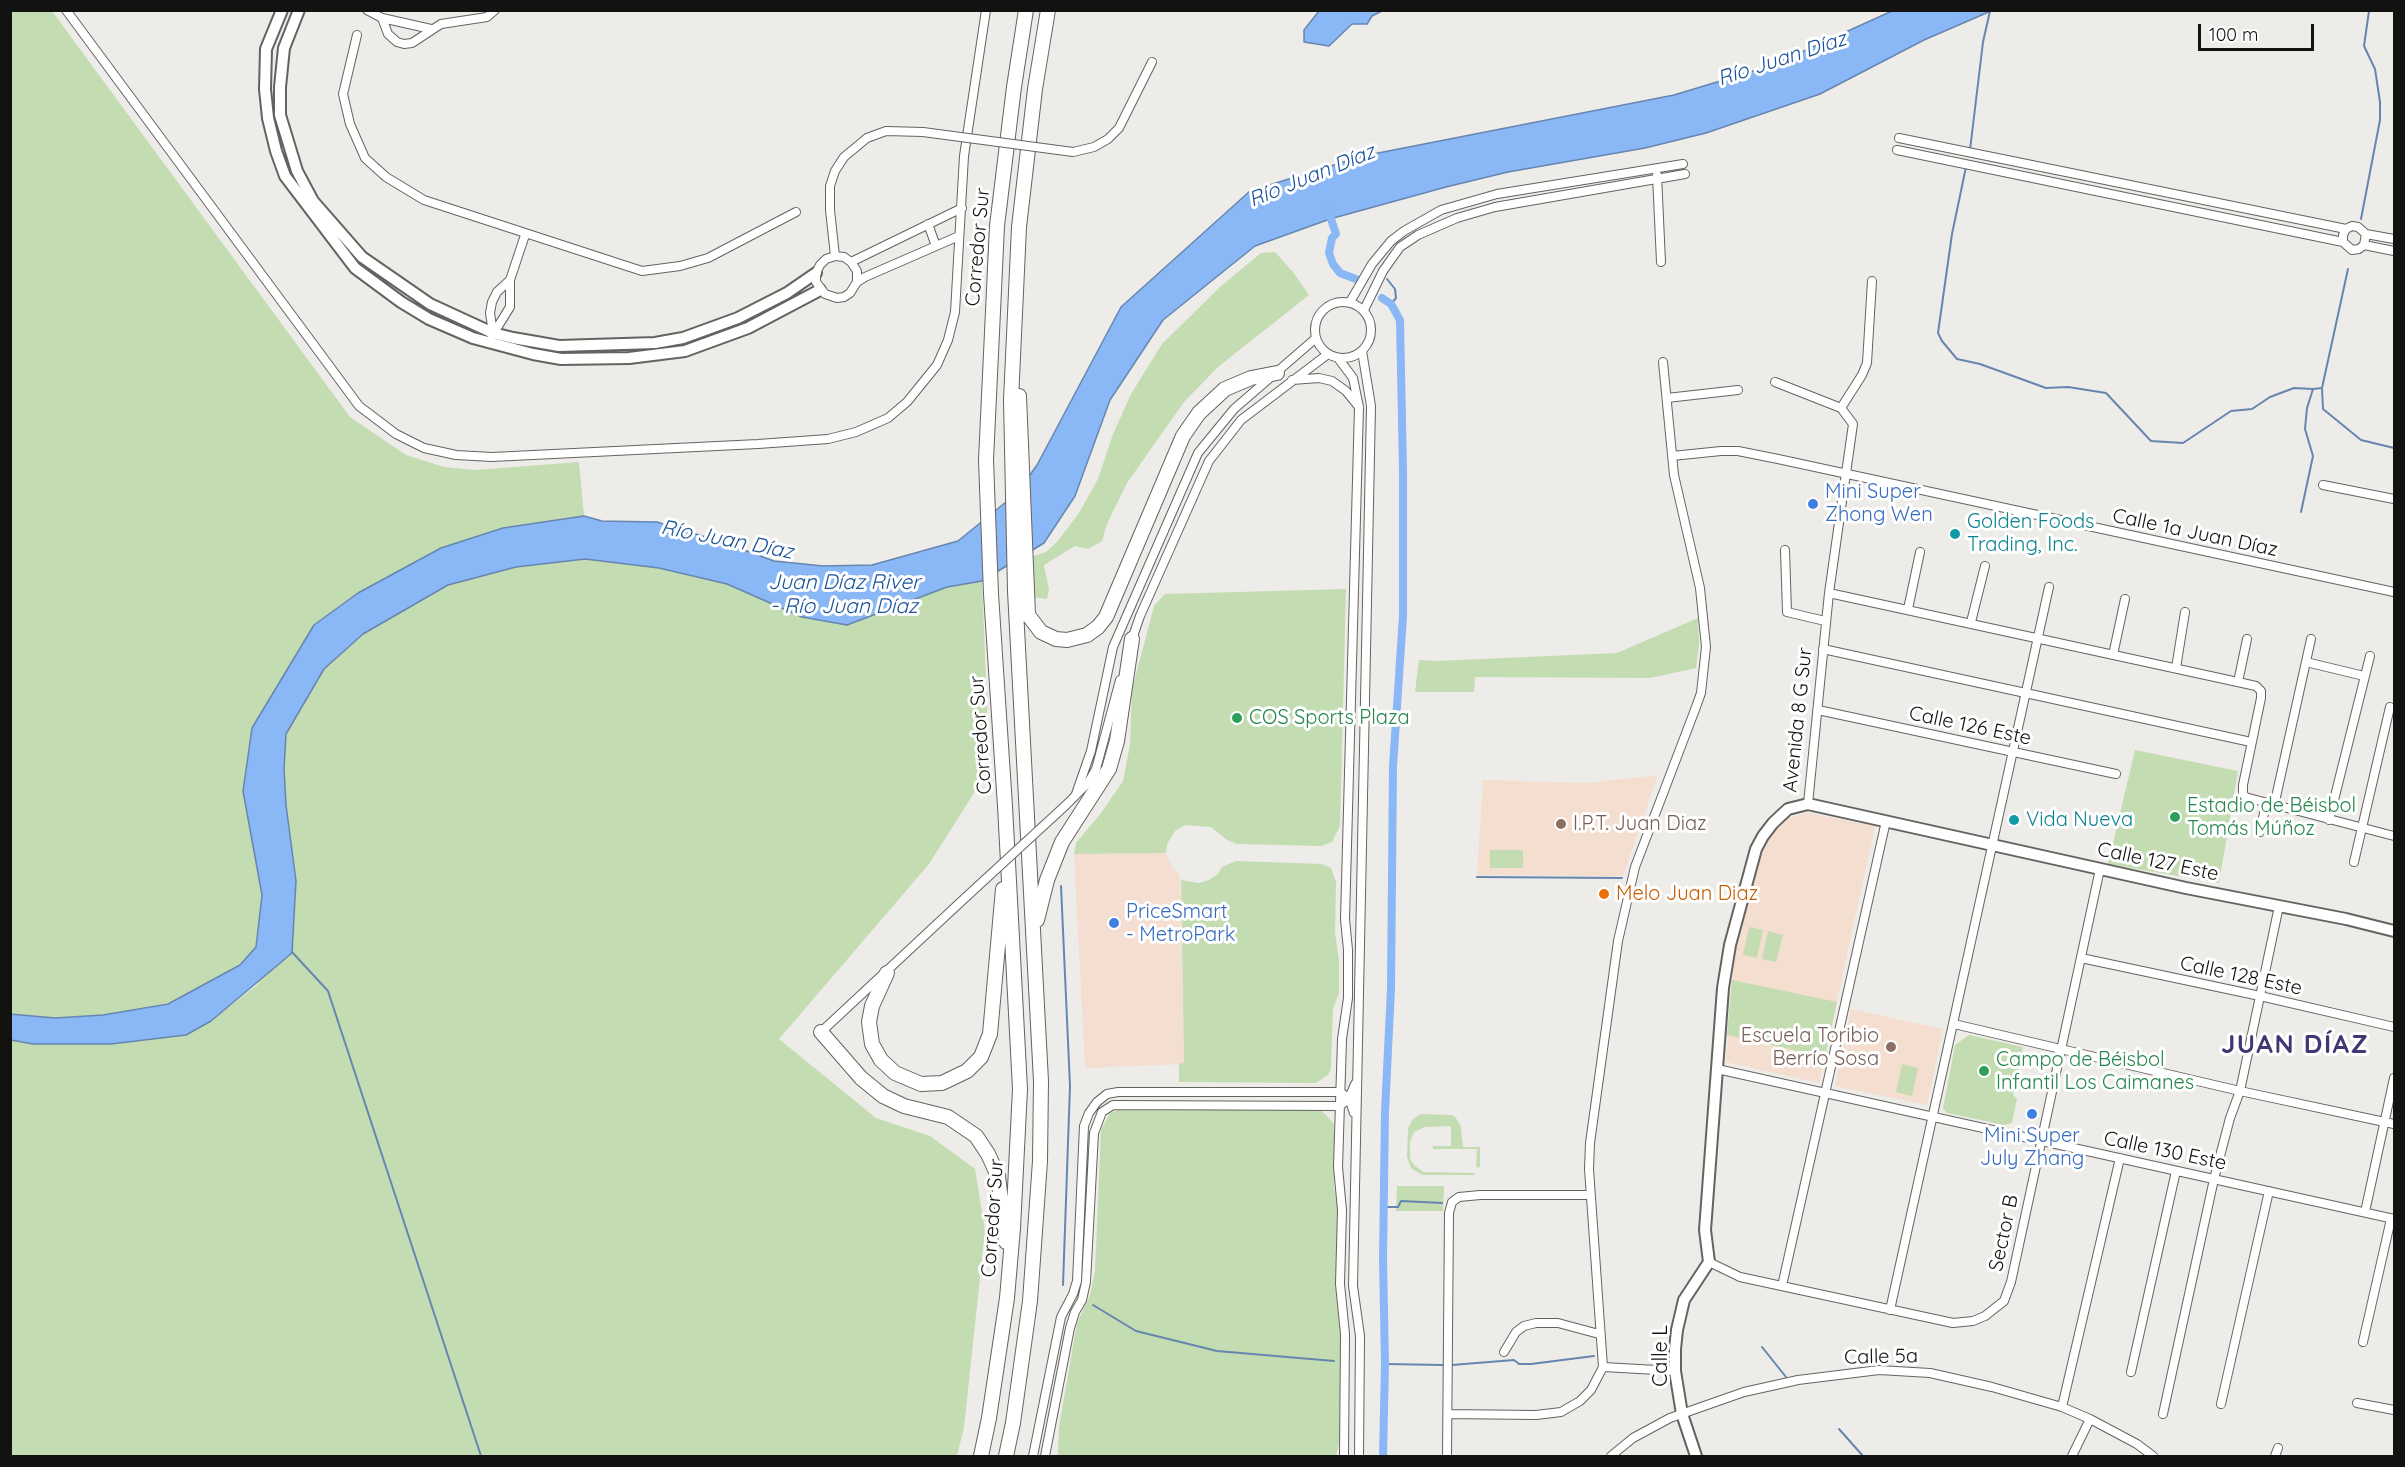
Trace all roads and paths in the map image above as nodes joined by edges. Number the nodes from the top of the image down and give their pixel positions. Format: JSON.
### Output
{"nodes":[{"id":1,"x":66,"y":10,"type":"edge"},
{"id":2,"x":282,"y":10,"type":"edge"},
{"id":3,"x":298,"y":10,"type":"edge"},
{"id":4,"x":367,"y":10,"type":"edge"},
{"id":5,"x":495,"y":10,"type":"edge"},
{"id":6,"x":986,"y":10,"type":"edge"},
{"id":7,"x":1026,"y":10,"type":"edge"},
{"id":8,"x":1048,"y":10,"type":"edge"},
{"id":9,"x":382,"y":18,"type":"junction"},
{"id":10,"x":431,"y":28,"type":"junction"},
{"id":11,"x":357,"y":36,"type":"dead end"},
{"id":12,"x":1152,"y":62,"type":"dead end"},
{"id":13,"x":1899,"y":138,"type":"dead end"},
{"id":14,"x":1897,"y":150,"type":"dead end"},
{"id":15,"x":1683,"y":164,"type":"dead end"},
{"id":16,"x":1656,"y":168,"type":"junction"},
{"id":17,"x":1685,"y":174,"type":"dead end"},
{"id":18,"x":1657,"y":179,"type":"junction"},
{"id":19,"x":962,"y":208,"type":"junction"},
{"id":20,"x":796,"y":212,"type":"dead end"},
{"id":21,"x":928,"y":224,"type":"junction"},
{"id":22,"x":2346,"y":229,"type":"junction"},
{"id":23,"x":2366,"y":234,"type":"junction"},
{"id":24,"x":525,"y":235,"type":"junction"},
{"id":25,"x":959,"y":236,"type":"junction"},
{"id":26,"x":2394,"y":239,"type":"edge"},
{"id":27,"x":2343,"y":242,"type":"junction"},
{"id":28,"x":2364,"y":245,"type":"junction"},
{"id":29,"x":936,"y":246,"type":"junction"},
{"id":30,"x":2394,"y":251,"type":"edge"},
{"id":31,"x":835,"y":256,"type":"junction"},
{"id":32,"x":851,"y":262,"type":"junction"},
{"id":33,"x":1661,"y":262,"type":"dead end"},
{"id":34,"x":816,"y":273,"type":"junction"},
{"id":35,"x":510,"y":280,"type":"junction"},
{"id":36,"x":1872,"y":281,"type":"dead end"},
{"id":37,"x":857,"y":282,"type":"junction"},
{"id":38,"x":820,"y":290,"type":"junction"},
{"id":39,"x":1350,"y":302,"type":"junction"},
{"id":40,"x":1364,"y":310,"type":"junction"},
{"id":41,"x":491,"y":338,"type":"junction"},
{"id":42,"x":1316,"y":338,"type":"junction"},
{"id":43,"x":1362,"y":351,"type":"junction"},
{"id":44,"x":1328,"y":354,"type":"junction"},
{"id":45,"x":1338,"y":358,"type":"junction"},
{"id":46,"x":1663,"y":362,"type":"dead end"},
{"id":47,"x":1277,"y":373,"type":"junction"},
{"id":48,"x":1290,"y":380,"type":"junction"},
{"id":49,"x":1775,"y":382,"type":"dead end"},
{"id":50,"x":1738,"y":390,"type":"dead end"},
{"id":51,"x":1666,"y":398,"type":"junction"},
{"id":52,"x":1359,"y":407,"type":"junction"},
{"id":53,"x":1841,"y":408,"type":"junction"},
{"id":54,"x":1672,"y":456,"type":"junction"},
{"id":55,"x":1845,"y":475,"type":"junction"},
{"id":56,"x":2323,"y":485,"type":"dead end"},
{"id":57,"x":2394,"y":499,"type":"edge"},
{"id":58,"x":1785,"y":550,"type":"dead end"},
{"id":59,"x":1920,"y":552,"type":"dead end"},
{"id":60,"x":1985,"y":566,"type":"dead end"},
{"id":61,"x":1368,"y":571,"type":"junction"},
{"id":62,"x":2049,"y":587,"type":"dead end"},
{"id":63,"x":1021,"y":588,"type":"junction"},
{"id":64,"x":2394,"y":592,"type":"edge"},
{"id":65,"x":1829,"y":593,"type":"junction"},
{"id":66,"x":2126,"y":599,"type":"dead end"},
{"id":67,"x":1355,"y":608,"type":"junction"},
{"id":68,"x":1908,"y":609,"type":"junction"},
{"id":69,"x":2185,"y":612,"type":"dead end"},
{"id":70,"x":1825,"y":621,"type":"junction"},
{"id":71,"x":1971,"y":622,"type":"junction"},
{"id":72,"x":2038,"y":638,"type":"junction"},
{"id":73,"x":1132,"y":639,"type":"junction"},
{"id":74,"x":2247,"y":639,"type":"dead end"},
{"id":75,"x":2311,"y":639,"type":"dead end"},
{"id":76,"x":1367,"y":647,"type":"junction"},
{"id":77,"x":1823,"y":649,"type":"junction"},
{"id":78,"x":2113,"y":655,"type":"junction"},
{"id":79,"x":2370,"y":656,"type":"dead end"},
{"id":80,"x":2306,"y":662,"type":"junction"},
{"id":81,"x":2176,"y":668,"type":"junction"},
{"id":82,"x":2364,"y":676,"type":"junction"},
{"id":83,"x":2238,"y":682,"type":"junction"},
{"id":84,"x":2026,"y":694,"type":"junction"},
{"id":85,"x":2390,"y":707,"type":"dead end"},
{"id":86,"x":1818,"y":710,"type":"junction"},
{"id":87,"x":2252,"y":742,"type":"junction"},
{"id":88,"x":2013,"y":753,"type":"junction"},
{"id":89,"x":2116,"y":774,"type":"dead end"},
{"id":90,"x":1074,"y":798,"type":"junction"},
{"id":91,"x":1808,"y":804,"type":"junction"},
{"id":92,"x":2270,"y":805,"type":"junction"},
{"id":93,"x":2329,"y":820,"type":"junction"},
{"id":94,"x":1886,"y":821,"type":"junction"},
{"id":95,"x":2362,"y":828,"type":"junction"},
{"id":96,"x":2260,"y":832,"type":"dead end"},
{"id":97,"x":1007,"y":836,"type":"junction"},
{"id":98,"x":2394,"y":836,"type":"edge"},
{"id":99,"x":1993,"y":845,"type":"junction"},
{"id":100,"x":2354,"y":862,"type":"dead end"},
{"id":101,"x":2100,"y":869,"type":"junction"},
{"id":102,"x":2279,"y":906,"type":"junction"},
{"id":103,"x":2394,"y":931,"type":"edge"},
{"id":104,"x":1034,"y":939,"type":"junction"},
{"id":105,"x":2081,"y":958,"type":"junction"},
{"id":106,"x":887,"y":973,"type":"junction"},
{"id":107,"x":2260,"y":996,"type":"junction"},
{"id":108,"x":1954,"y":1024,"type":"junction"},
{"id":109,"x":2394,"y":1027,"type":"edge"},
{"id":110,"x":821,"y":1032,"type":"joint"},
{"id":111,"x":2061,"y":1048,"type":"junction"},
{"id":112,"x":1717,"y":1070,"type":"junction"},
{"id":113,"x":1358,"y":1073,"type":"junction"},
{"id":114,"x":2394,"y":1078,"type":"edge"},
{"id":115,"x":2240,"y":1091,"type":"junction"},
{"id":116,"x":1340,"y":1092,"type":"junction"},
{"id":117,"x":1825,"y":1094,"type":"junction"},
{"id":118,"x":1349,"y":1098,"type":"junction"},
{"id":119,"x":1340,"y":1106,"type":"junction"},
{"id":120,"x":1934,"y":1117,"type":"junction"},
{"id":121,"x":2384,"y":1122,"type":"junction"},
{"id":122,"x":1356,"y":1124,"type":"junction"},
{"id":123,"x":2394,"y":1124,"type":"edge"},
{"id":124,"x":2040,"y":1141,"type":"junction"},
{"id":125,"x":2120,"y":1158,"type":"junction"},
{"id":126,"x":2176,"y":1171,"type":"junction"},
{"id":127,"x":2214,"y":1179,"type":"junction"},
{"id":128,"x":2269,"y":1191,"type":"junction"},
{"id":129,"x":1590,"y":1195,"type":"junction"},
{"id":130,"x":2365,"y":1212,"type":"junction"},
{"id":131,"x":2393,"y":1219,"type":"edge"},
{"id":132,"x":1709,"y":1262,"type":"junction"},
{"id":133,"x":1009,"y":1277,"type":"junction"},
{"id":134,"x":1782,"y":1286,"type":"junction"},
{"id":135,"x":1890,"y":1310,"type":"junction"},
{"id":136,"x":1599,"y":1334,"type":"junction"},
{"id":137,"x":2363,"y":1342,"type":"dead end"},
{"id":138,"x":1504,"y":1352,"type":"dead end"},
{"id":139,"x":1603,"y":1367,"type":"junction"},
{"id":140,"x":1675,"y":1371,"type":"junction"},
{"id":141,"x":2132,"y":1372,"type":"dead end"},
{"id":142,"x":2357,"y":1403,"type":"dead end"},
{"id":143,"x":2222,"y":1404,"type":"dead end"},
{"id":144,"x":2062,"y":1407,"type":"junction"},
{"id":145,"x":2394,"y":1410,"type":"edge"},
{"id":146,"x":1448,"y":1413,"type":"junction"},
{"id":147,"x":1682,"y":1414,"type":"junction"},
{"id":148,"x":2163,"y":1414,"type":"dead end"},
{"id":149,"x":2090,"y":1419,"type":"junction"},
{"id":150,"x":981,"y":1456,"type":"edge"},
{"id":151,"x":1006,"y":1456,"type":"edge"},
{"id":152,"x":1033,"y":1456,"type":"edge"},
{"id":153,"x":1045,"y":1456,"type":"edge"},
{"id":154,"x":1344,"y":1456,"type":"edge"},
{"id":155,"x":1359,"y":1456,"type":"edge"},
{"id":156,"x":1447,"y":1456,"type":"edge"},
{"id":157,"x":1611,"y":1456,"type":"edge"},
{"id":158,"x":1696,"y":1456,"type":"edge"},
{"id":159,"x":2072,"y":1456,"type":"edge"},
{"id":160,"x":2153,"y":1456,"type":"edge"}],
"edges":[{"from":1,"to":25,"type":"street"},
{"from":2,"to":41,"type":"street"},
{"from":3,"to":41,"type":"street"},
{"from":4,"to":9,"type":"street"},
{"from":5,"to":10,"type":"street"},
{"from":6,"to":19,"type":"street"},
{"from":7,"to":97,"type":"highway","name":"Corredor Sur"},
{"from":8,"to":63,"type":"highway","name":"Corredor Sur"},
{"from":9,"to":10,"type":"street"},
{"from":9,"to":10,"type":"street"},
{"from":11,"to":24,"type":"street"},
{"from":12,"to":31,"type":"street","bridge":true},
{"from":13,"to":22,"type":"street"},
{"from":14,"to":27,"type":"street"},
{"from":15,"to":16,"type":"street"},
{"from":16,"to":18,"type":"street"},
{"from":16,"to":39,"type":"street"},
{"from":17,"to":18,"type":"street"},
{"from":18,"to":33,"type":"street"},
{"from":18,"to":40,"type":"street"},
{"from":19,"to":21,"type":"street"},
{"from":19,"to":25,"type":"street"},
{"from":20,"to":24,"type":"street"},
{"from":21,"to":29,"type":"street"},
{"from":21,"to":32,"type":"street"},
{"from":22,"to":23,"type":"street"},
{"from":22,"to":27,"type":"street"},
{"from":23,"to":26,"type":"street"},
{"from":23,"to":28,"type":"street"},
{"from":24,"to":35,"type":"street"},
{"from":25,"to":29,"type":"street"},
{"from":27,"to":28,"type":"street"},
{"from":28,"to":30,"type":"street"},
{"from":29,"to":37,"type":"street"},
{"from":31,"to":32,"type":"street"},
{"from":31,"to":34,"type":"street"},
{"from":32,"to":37,"type":"street"},
{"from":34,"to":38,"type":"street"},
{"from":34,"to":41,"type":"street"},
{"from":35,"to":41,"type":"street"},
{"from":35,"to":41,"type":"street"},
{"from":36,"to":53,"type":"street"},
{"from":37,"to":38,"type":"street"},
{"from":38,"to":41,"type":"street"},
{"from":39,"to":40,"type":"street"},
{"from":39,"to":42,"type":"street"},
{"from":40,"to":43,"type":"street"},
{"from":42,"to":44,"type":"street"},
{"from":42,"to":47,"type":"street"},
{"from":43,"to":45,"type":"street"},
{"from":43,"to":61,"type":"street"},
{"from":44,"to":45,"type":"street"},
{"from":44,"to":48,"type":"street"},
{"from":45,"to":52,"type":"street"},
{"from":46,"to":51,"type":"street"},
{"from":47,"to":63,"type":"highway"},
{"from":47,"to":90,"type":"street"},
{"from":48,"to":52,"type":"street"},
{"from":48,"to":73,"type":"street"},
{"from":49,"to":53,"type":"street"},
{"from":50,"to":51,"type":"street"},
{"from":51,"to":54,"type":"street"},
{"from":52,"to":67,"type":"street"},
{"from":53,"to":55,"type":"street","name":"Avenida 8 G Sur"},
{"from":54,"to":55,"type":"street","name":"Calle 1a Juan Díaz"},
{"from":54,"to":129,"type":"street"},
{"from":55,"to":64,"type":"street","name":"Calle 1a Juan Díaz"},
{"from":55,"to":65,"type":"street","name":"Avenida 8 G Sur"},
{"from":56,"to":57,"type":"street"},
{"from":58,"to":70,"type":"street"},
{"from":59,"to":68,"type":"street"},
{"from":60,"to":71,"type":"street"},
{"from":61,"to":67,"type":"street"},
{"from":61,"to":76,"type":"street"},
{"from":62,"to":72,"type":"street"},
{"from":63,"to":104,"type":"highway","name":"Corredor Sur"},
{"from":65,"to":68,"type":"street"},
{"from":65,"to":70,"type":"street","name":"Avenida 8 G Sur"},
{"from":66,"to":78,"type":"street"},
{"from":67,"to":76,"type":"street"},
{"from":67,"to":116,"type":"street"},
{"from":68,"to":71,"type":"street"},
{"from":69,"to":81,"type":"street"},
{"from":70,"to":77,"type":"street","name":"Avenida 8 G Sur"},
{"from":71,"to":72,"type":"street"},
{"from":72,"to":78,"type":"street"},
{"from":72,"to":84,"type":"street"},
{"from":73,"to":90,"type":"street"},
{"from":73,"to":104,"type":"highway"},
{"from":74,"to":83,"type":"street"},
{"from":75,"to":80,"type":"street"},
{"from":76,"to":113,"type":"street"},
{"from":77,"to":84,"type":"street"},
{"from":77,"to":86,"type":"street","name":"Avenida 8 G Sur"},
{"from":78,"to":81,"type":"street"},
{"from":79,"to":82,"type":"street"},
{"from":80,"to":82,"type":"street"},
{"from":80,"to":92,"type":"street"},
{"from":81,"to":83,"type":"street"},
{"from":82,"to":93,"type":"street"},
{"from":83,"to":87,"type":"street"},
{"from":84,"to":87,"type":"street"},
{"from":84,"to":88,"type":"street"},
{"from":85,"to":95,"type":"street"},
{"from":86,"to":88,"type":"street","name":"Calle 126 Este"},
{"from":86,"to":91,"type":"street","name":"Avenida 8 G Sur"},
{"from":87,"to":92,"type":"street"},
{"from":88,"to":89,"type":"street","name":"Calle 126 Este"},
{"from":88,"to":99,"type":"street"},
{"from":90,"to":106,"type":"street","bridge":true},
{"from":91,"to":94,"type":"street","name":"Calle 127 Este"},
{"from":91,"to":112,"type":"street","name":"Avenida 8 G Sur"},
{"from":92,"to":93,"type":"street"},
{"from":92,"to":96,"type":"street"},
{"from":93,"to":95,"type":"street"},
{"from":94,"to":99,"type":"street","name":"Calle 127 Este"},
{"from":94,"to":117,"type":"street"},
{"from":95,"to":98,"type":"street"},
{"from":95,"to":100,"type":"street"},
{"from":97,"to":106,"type":"highway"},
{"from":97,"to":133,"type":"highway","name":"Corredor Sur"},
{"from":99,"to":101,"type":"street","name":"Calle 127 Este"},
{"from":99,"to":108,"type":"street"},
{"from":101,"to":102,"type":"street","name":"Calle 127 Este"},
{"from":101,"to":105,"type":"street","name":"Sector B"},
{"from":102,"to":103,"type":"street","name":"Calle 127 Este"},
{"from":102,"to":107,"type":"street"},
{"from":104,"to":151,"type":"highway","name":"Corredor Sur"},
{"from":105,"to":107,"type":"street","name":"Calle 128 Este"},
{"from":105,"to":111,"type":"street","name":"Sector B"},
{"from":106,"to":110,"type":"street"},
{"from":107,"to":109,"type":"street","name":"Calle 128 Este"},
{"from":107,"to":115,"type":"street"},
{"from":108,"to":111,"type":"street"},
{"from":108,"to":120,"type":"street"},
{"from":110,"to":133,"type":"highway"},
{"from":111,"to":115,"type":"street"},
{"from":111,"to":124,"type":"street","name":"Sector B"},
{"from":112,"to":117,"type":"street","name":"Calle 130 Este"},
{"from":112,"to":132,"type":"street","name":"Avenida 8 G Sur"},
{"from":113,"to":118,"type":"street"},
{"from":113,"to":122,"type":"street"},
{"from":114,"to":121,"type":"street"},
{"from":115,"to":121,"type":"street"},
{"from":115,"to":127,"type":"street"},
{"from":116,"to":118,"type":"street"},
{"from":116,"to":119,"type":"street"},
{"from":116,"to":152,"type":"street"},
{"from":117,"to":120,"type":"street","name":"Calle 130 Este"},
{"from":117,"to":134,"type":"street"},
{"from":118,"to":119,"type":"street"},
{"from":118,"to":122,"type":"street"},
{"from":119,"to":153,"type":"street"},
{"from":119,"to":154,"type":"street"},
{"from":120,"to":124,"type":"street","name":"Calle 130 Este"},
{"from":120,"to":135,"type":"street"},
{"from":121,"to":123,"type":"street"},
{"from":121,"to":130,"type":"street"},
{"from":122,"to":155,"type":"street"},
{"from":124,"to":125,"type":"street","name":"Calle 130 Este"},
{"from":124,"to":135,"type":"street","name":"Sector B"},
{"from":125,"to":126,"type":"street","name":"Calle 130 Este"},
{"from":125,"to":144,"type":"street"},
{"from":126,"to":127,"type":"street","name":"Calle 130 Este"},
{"from":126,"to":141,"type":"street"},
{"from":127,"to":128,"type":"street","name":"Calle 130 Este"},
{"from":127,"to":148,"type":"street"},
{"from":128,"to":130,"type":"street","name":"Calle 130 Este"},
{"from":128,"to":143,"type":"street"},
{"from":129,"to":136,"type":"street"},
{"from":129,"to":146,"type":"street"},
{"from":130,"to":131,"type":"street","name":"Calle 130 Este"},
{"from":131,"to":137,"type":"street"},
{"from":132,"to":134,"type":"street","name":"Sector B"},
{"from":132,"to":140,"type":"street","name":"Calle L"},
{"from":133,"to":150,"type":"highway","name":"Corredor Sur"},
{"from":134,"to":135,"type":"street","name":"Sector B"},
{"from":136,"to":138,"type":"street"},
{"from":136,"to":139,"type":"street"},
{"from":139,"to":140,"type":"street"},
{"from":139,"to":146,"type":"street"},
{"from":140,"to":147,"type":"street","name":"Calle L"},
{"from":142,"to":145,"type":"street"},
{"from":144,"to":147,"type":"street","name":"Calle 5a"},
{"from":144,"to":149,"type":"street","name":"Calle 5a"},
{"from":146,"to":156,"type":"street"},
{"from":147,"to":157,"type":"street","name":"Calle 5a"},
{"from":147,"to":158,"type":"street","name":"Calle L"},
{"from":149,"to":159,"type":"street"},
{"from":149,"to":160,"type":"street","name":"Calle 5a"}]}
